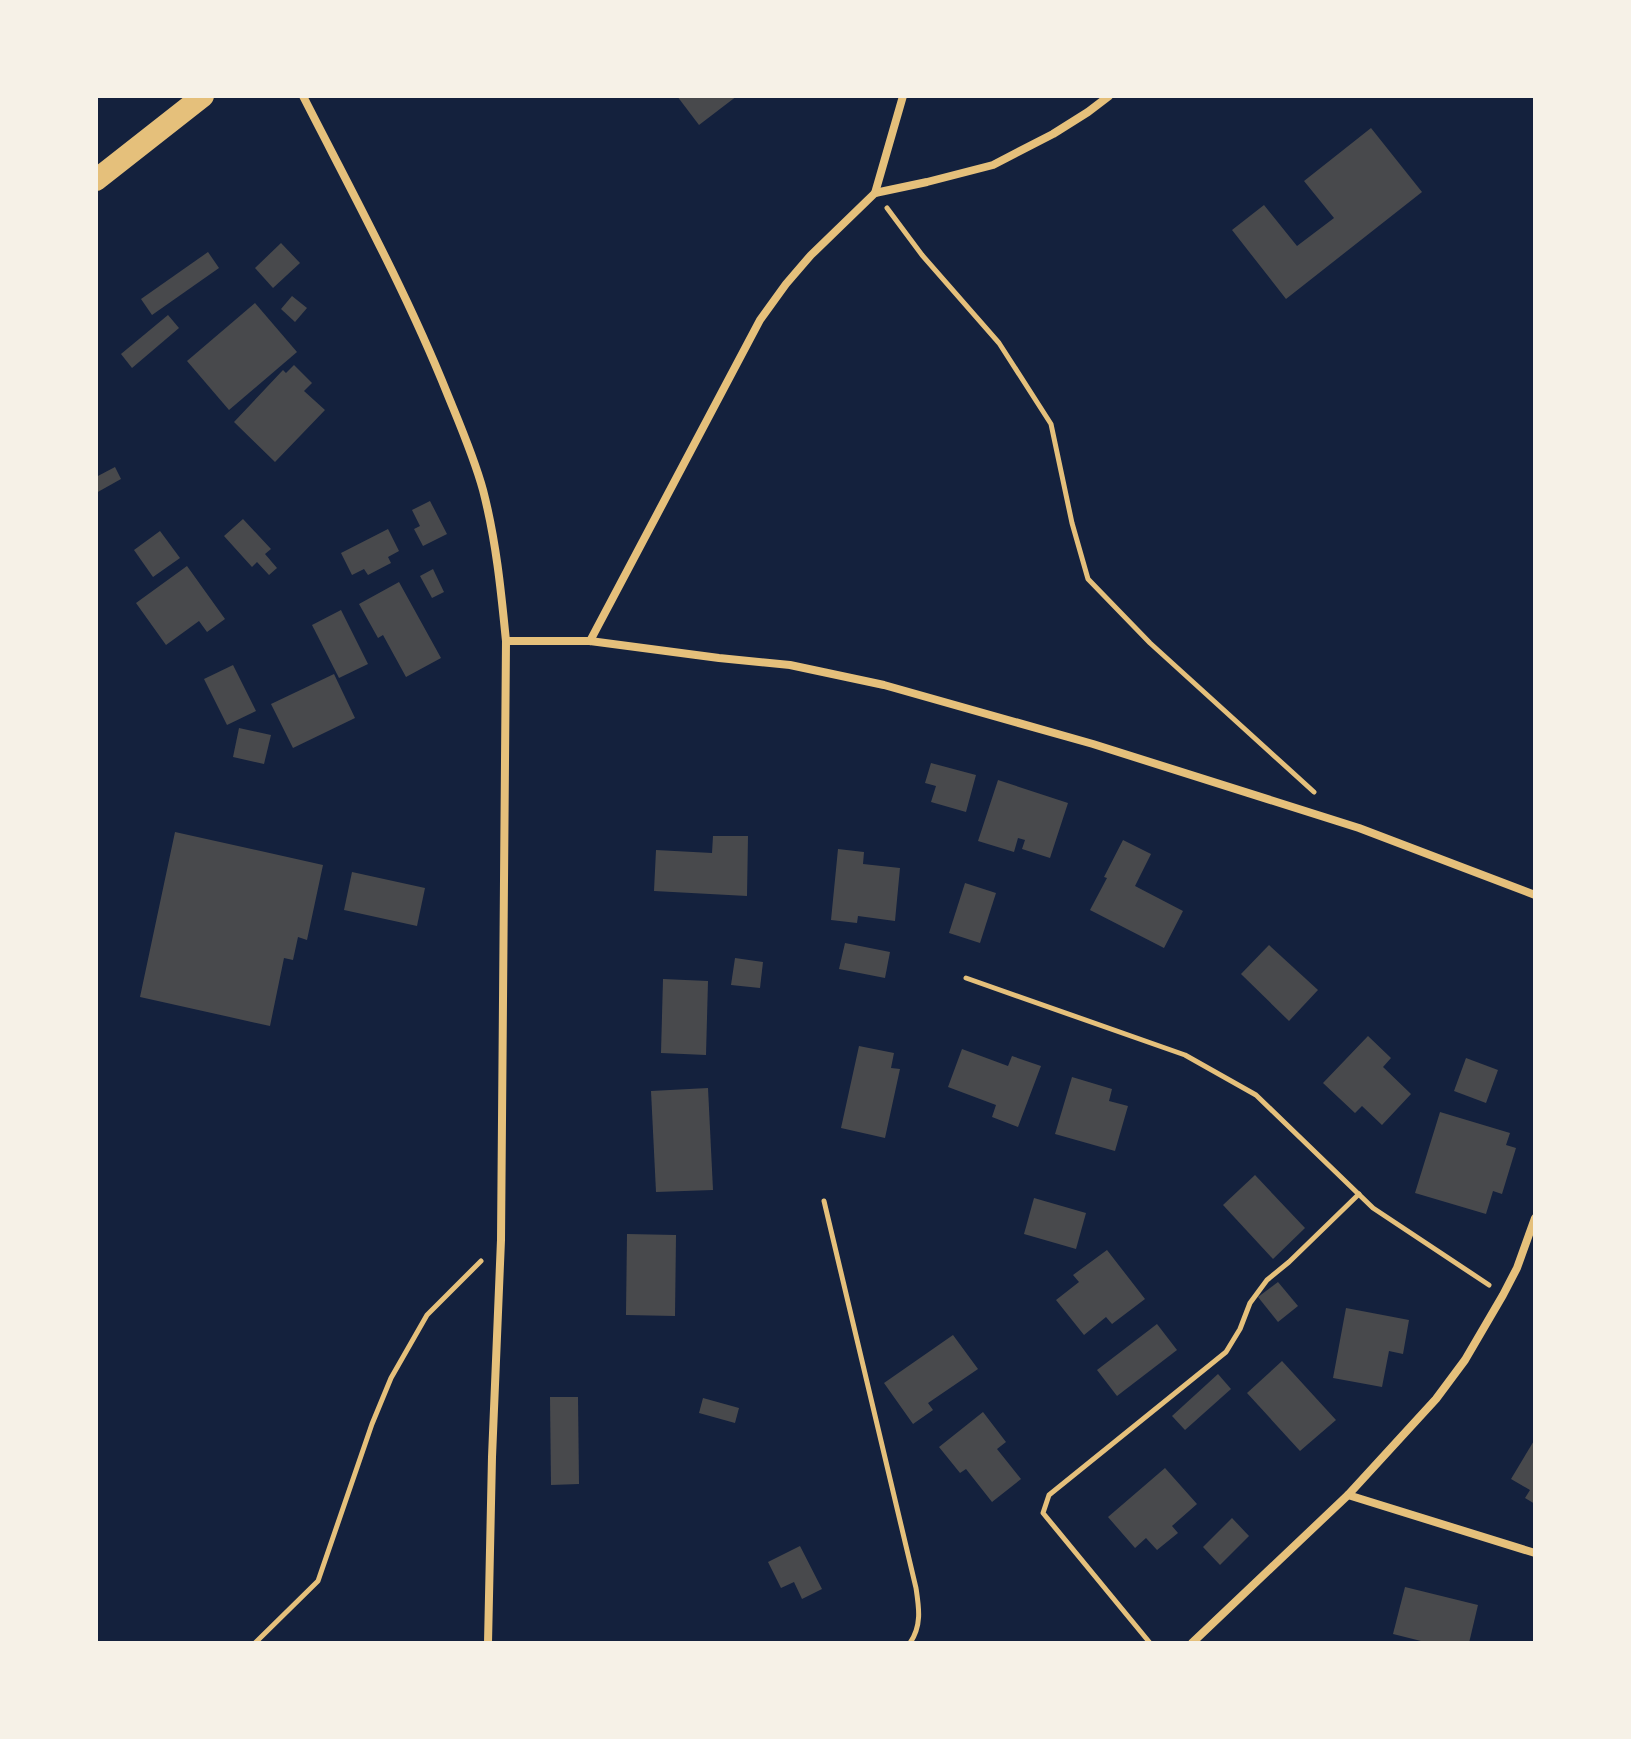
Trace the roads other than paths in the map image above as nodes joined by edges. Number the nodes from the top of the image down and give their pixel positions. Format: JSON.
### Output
{"nodes":[{"id":1,"x":203,"y":96,"type":"edge"},
{"id":2,"x":303,"y":96,"type":"edge"},
{"id":3,"x":903,"y":96,"type":"edge"},
{"id":4,"x":1109,"y":96,"type":"edge"},
{"id":5,"x":96,"y":180,"type":"edge"},
{"id":6,"x":875,"y":193,"type":"junction"},
{"id":7,"x":506,"y":641,"type":"junction"},
{"id":8,"x":590,"y":641,"type":"junction"},
{"id":9,"x":1535,"y":895,"type":"edge"},
{"id":10,"x":1535,"y":1218,"type":"edge"},
{"id":11,"x":1348,"y":1495,"type":"junction"},
{"id":12,"x":1535,"y":1553,"type":"edge"},
{"id":13,"x":490,"y":1643,"type":"edge"},
{"id":14,"x":1192,"y":1643,"type":"edge"}],
"edges":[{"from":1,"to":5,"type":"highway"},
{"from":2,"to":7,"type":"street"},
{"from":3,"to":6,"type":"street"},
{"from":4,"to":6,"type":"street"},
{"from":6,"to":8,"type":"street"},
{"from":7,"to":8,"type":"street"},
{"from":7,"to":13,"type":"street"},
{"from":8,"to":9,"type":"street"},
{"from":10,"to":11,"type":"street"},
{"from":11,"to":12,"type":"street"},
{"from":11,"to":14,"type":"street"}]}
